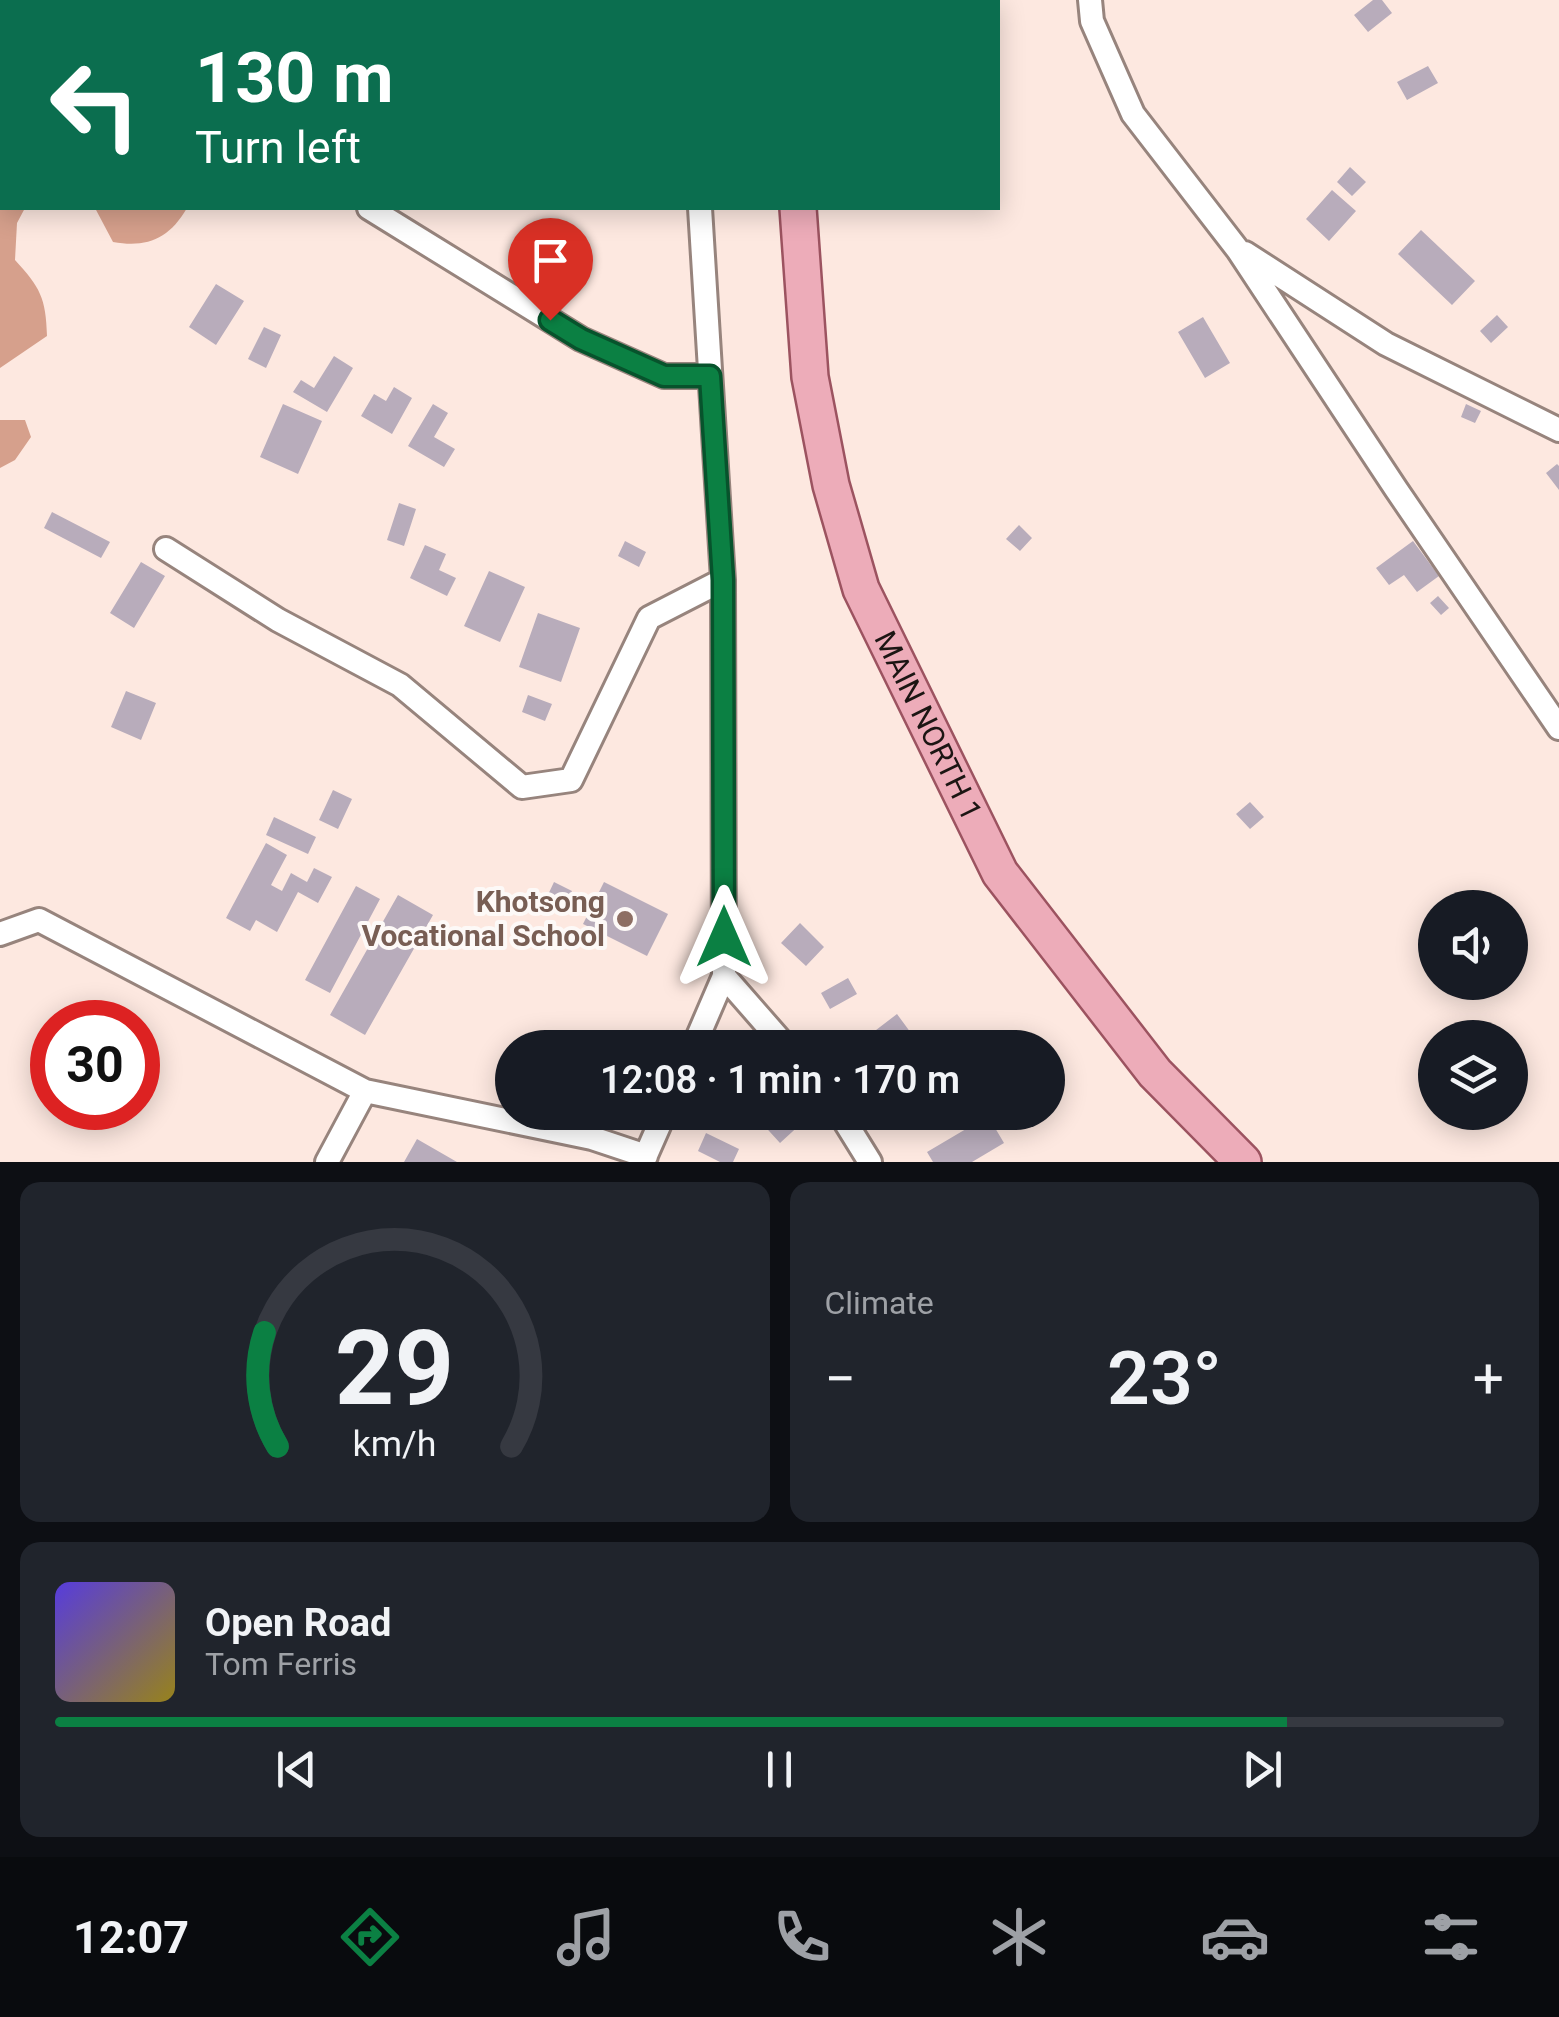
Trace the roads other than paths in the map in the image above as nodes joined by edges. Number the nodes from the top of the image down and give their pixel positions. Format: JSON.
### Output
{"nodes":[{"id":1,"x":1090,"y":0,"type":"edge"},
{"id":2,"x":373,"y":210,"type":"edge"},
{"id":3,"x":700,"y":210,"type":"edge"},
{"id":4,"x":798,"y":210,"type":"edge"},
{"id":5,"x":1238,"y":250,"type":"junction"},
{"id":6,"x":710,"y":376,"type":"junction"},
{"id":7,"x":1559,"y":430,"type":"edge"},
{"id":8,"x":166,"y":549,"type":"dead end"},
{"id":9,"x":723,"y":580,"type":"junction"},
{"id":10,"x":1559,"y":728,"type":"edge"},
{"id":11,"x":0,"y":934,"type":"edge"},
{"id":12,"x":724,"y":976,"type":"junction"},
{"id":13,"x":701,"y":1030,"type":"edge"},
{"id":14,"x":771,"y":1030,"type":"edge"},
{"id":15,"x":364,"y":1092,"type":"junction"},
{"id":16,"x":657,"y":1130,"type":"edge"},
{"id":17,"x":850,"y":1130,"type":"edge"},
{"id":18,"x":645,"y":1159,"type":"edge"},
{"id":19,"x":327,"y":1162,"type":"edge"},
{"id":20,"x":870,"y":1162,"type":"edge"},
{"id":21,"x":1242,"y":1162,"type":"edge"}],
"edges":[{"from":1,"to":5,"type":"street"},
{"from":2,"to":6,"type":"street"},
{"from":3,"to":6,"type":"street"},
{"from":4,"to":21,"type":"main road","name":"MAIN NORTH 1"},
{"from":5,"to":7,"type":"street"},
{"from":5,"to":10,"type":"street"},
{"from":6,"to":9,"type":"street"},
{"from":8,"to":9,"type":"street"},
{"from":9,"to":12,"type":"street"},
{"from":11,"to":15,"type":"street"},
{"from":12,"to":13,"type":"street"},
{"from":12,"to":14,"type":"street"},
{"from":15,"to":18,"type":"street"},
{"from":15,"to":19,"type":"street"},
{"from":16,"to":18,"type":"street"},
{"from":17,"to":20,"type":"street"}]}
